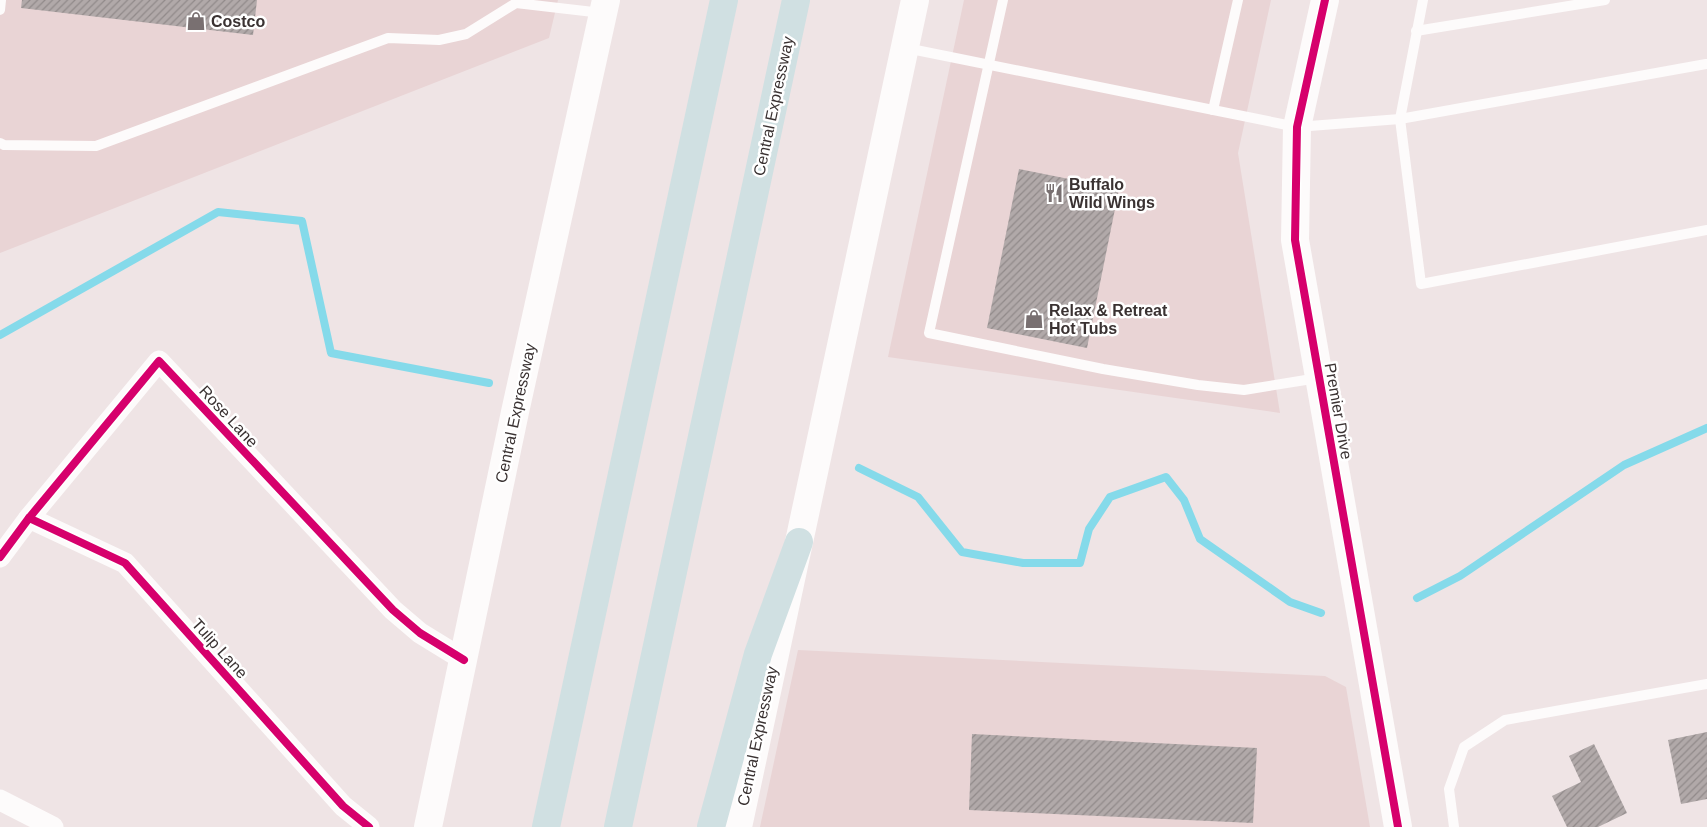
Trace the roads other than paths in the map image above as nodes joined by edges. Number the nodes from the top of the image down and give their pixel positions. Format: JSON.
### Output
{"nodes":[{"id":1,"x":1,"y":0,"type":"edge"},
{"id":2,"x":724,"y":0,"type":"edge"},
{"id":3,"x":796,"y":0,"type":"edge"},
{"id":4,"x":915,"y":0,"type":"edge"},
{"id":5,"x":1003,"y":0,"type":"edge"},
{"id":6,"x":1238,"y":0,"type":"edge"},
{"id":7,"x":1325,"y":0,"type":"edge"},
{"id":8,"x":1423,"y":0,"type":"edge"},
{"id":9,"x":1605,"y":0,"type":"edge"},
{"id":10,"x":516,"y":1,"type":"edge"},
{"id":11,"x":605,"y":6,"type":"edge"},
{"id":12,"x":0,"y":10,"type":"edge"},
{"id":13,"x":1416,"y":31,"type":"junction"},
{"id":14,"x":905,"y":48,"type":"junction"},
{"id":15,"x":988,"y":64,"type":"junction"},
{"id":16,"x":1707,"y":64,"type":"edge"},
{"id":17,"x":1213,"y":110,"type":"junction"},
{"id":18,"x":1400,"y":119,"type":"junction"},
{"id":19,"x":1297,"y":127,"type":"junction"},
{"id":20,"x":0,"y":143,"type":"edge"},
{"id":21,"x":1707,"y":230,"type":"edge"},
{"id":22,"x":1319,"y":378,"type":"junction"},
{"id":23,"x":29,"y":518,"type":"junction"},
{"id":24,"x":799,"y":542,"type":"junction"},
{"id":25,"x":0,"y":557,"type":"edge"},
{"id":26,"x":464,"y":660,"type":"junction"},
{"id":27,"x":1707,"y":684,"type":"edge"},
{"id":28,"x":0,"y":800,"type":"edge"},
{"id":29,"x":53,"y":827,"type":"edge"},
{"id":30,"x":369,"y":827,"type":"edge"},
{"id":31,"x":428,"y":827,"type":"edge"},
{"id":32,"x":546,"y":827,"type":"edge"},
{"id":33,"x":618,"y":827,"type":"edge"},
{"id":34,"x":711,"y":827,"type":"edge"},
{"id":35,"x":738,"y":827,"type":"edge"},
{"id":36,"x":1398,"y":827,"type":"edge"},
{"id":37,"x":1454,"y":827,"type":"edge"}],
"edges":[{"from":1,"to":12,"type":"lane"},
{"from":2,"to":32,"type":"highway"},
{"from":3,"to":33,"type":"highway","name":"Central Expressway"},
{"from":4,"to":14,"type":"main road","name":"Central Expressway"},
{"from":5,"to":15,"type":"lane"},
{"from":6,"to":17,"type":"lane"},
{"from":7,"to":19,"type":"main road","name":"Premier Drive"},
{"from":8,"to":13,"type":"lane"},
{"from":9,"to":13,"type":"lane"},
{"from":10,"to":11,"type":"lane"},
{"from":10,"to":20,"type":"lane"},
{"from":11,"to":26,"type":"main road","name":"Central Expressway"},
{"from":13,"to":18,"type":"lane"},
{"from":14,"to":15,"type":"lane"},
{"from":14,"to":24,"type":"main road","name":"Central Expressway"},
{"from":15,"to":17,"type":"lane"},
{"from":15,"to":22,"type":"lane"},
{"from":16,"to":18,"type":"lane"},
{"from":17,"to":19,"type":"lane"},
{"from":18,"to":19,"type":"lane"},
{"from":18,"to":21,"type":"lane"},
{"from":19,"to":22,"type":"main road","name":"Premier Drive"},
{"from":22,"to":36,"type":"main road","name":"Premier Drive"},
{"from":23,"to":25,"type":"street","name":"Rose Lane"},
{"from":23,"to":26,"type":"street","name":"Rose Lane"},
{"from":23,"to":30,"type":"street","name":"Tulip Lane"},
{"from":24,"to":34,"type":"highway"},
{"from":24,"to":35,"type":"main road","name":"Central Expressway"},
{"from":26,"to":31,"type":"main road","name":"Central Expressway"},
{"from":27,"to":37,"type":"lane"},
{"from":28,"to":29,"type":"street"}]}
